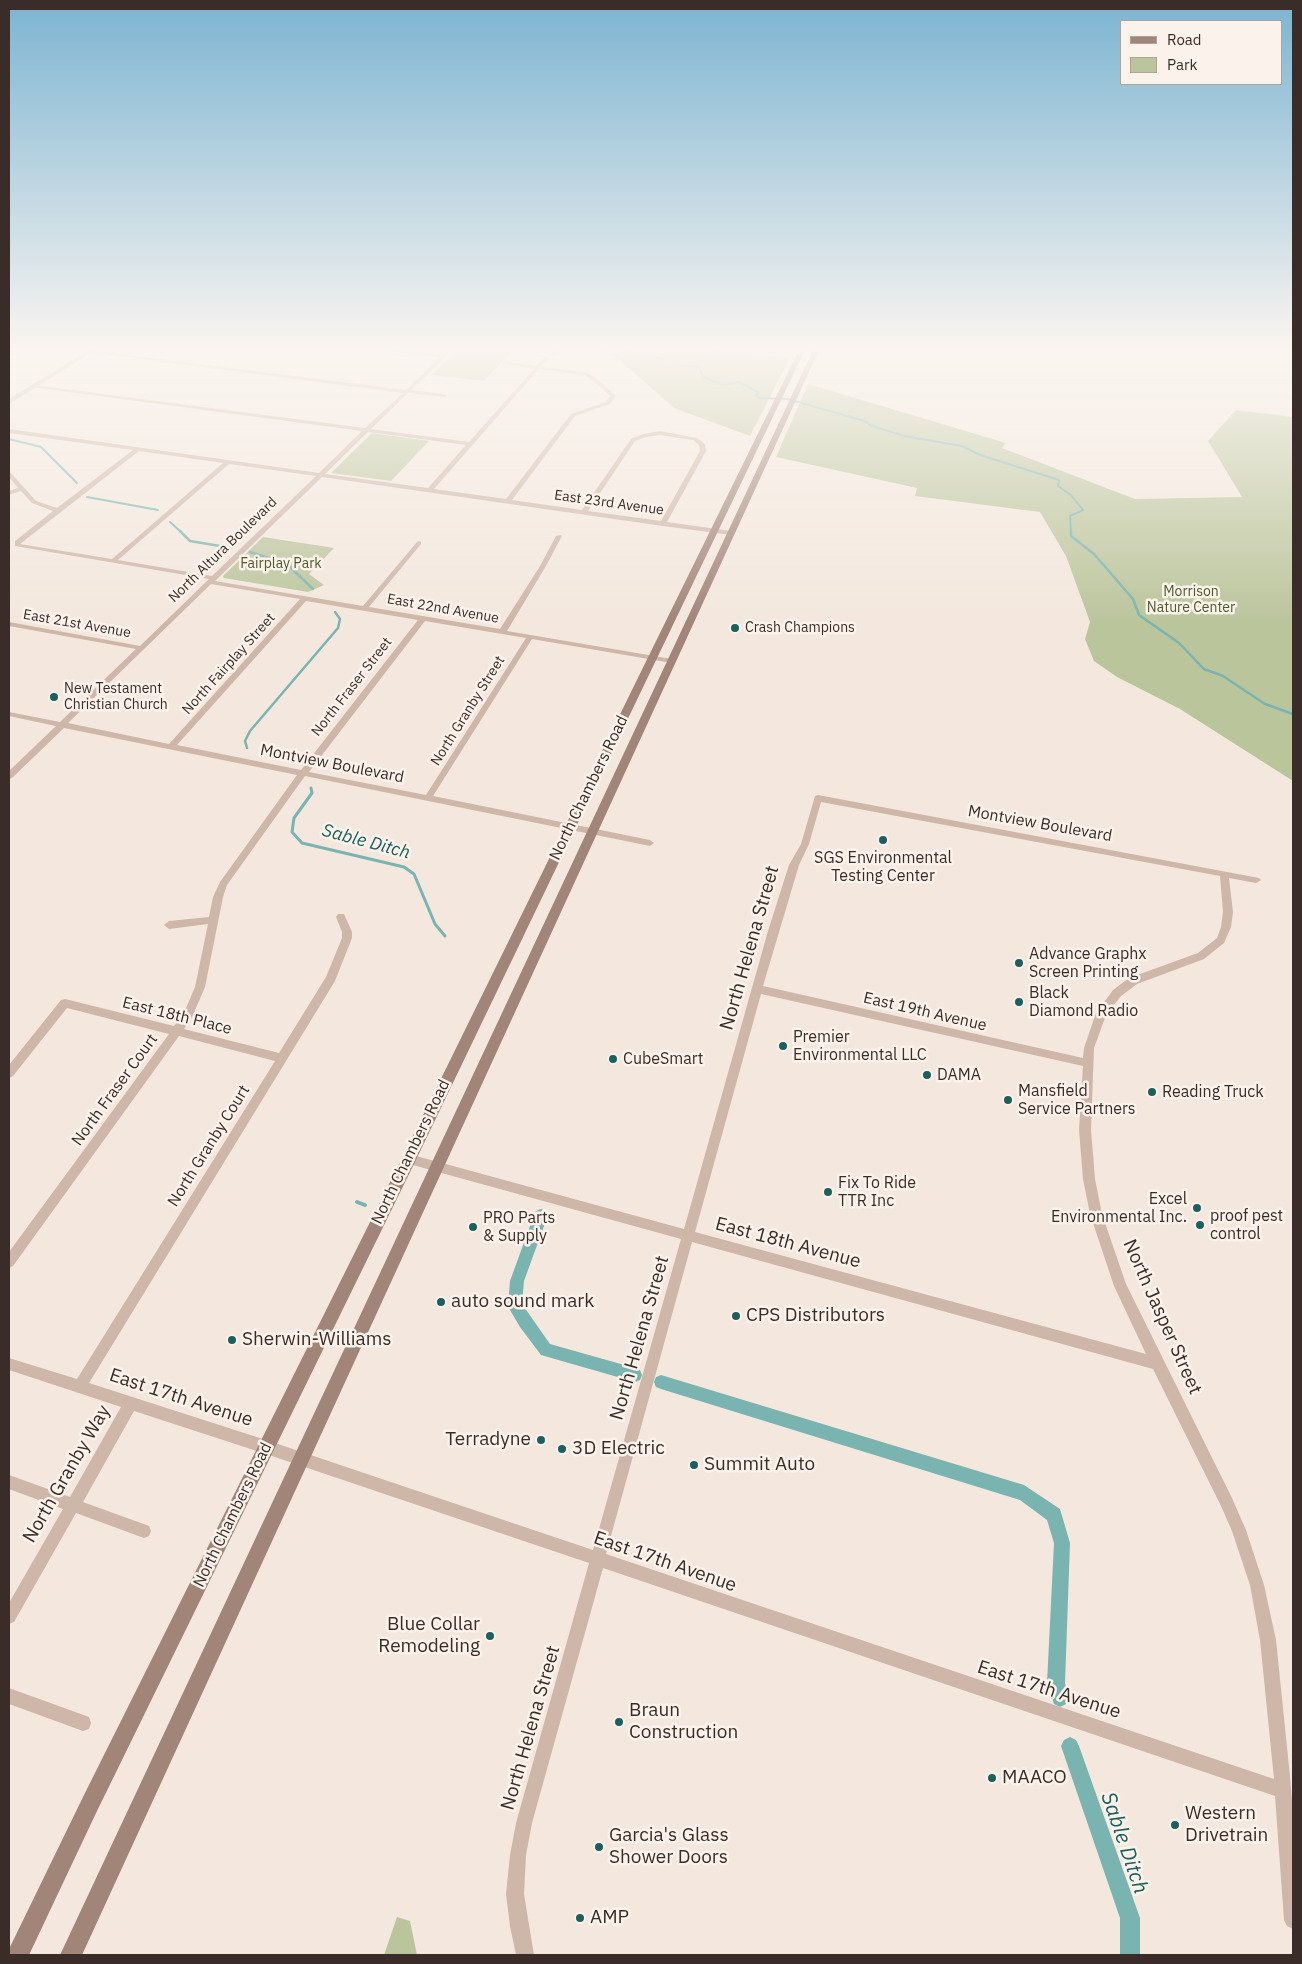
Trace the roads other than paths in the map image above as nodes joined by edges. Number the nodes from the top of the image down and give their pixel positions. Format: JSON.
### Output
{"nodes":[{"id":1,"x":71,"y":440,"type":"edge"},
{"id":2,"x":358,"y":440,"type":"edge"},
{"id":3,"x":437,"y":440,"type":"edge"},
{"id":4,"x":476,"y":440,"type":"edge"},
{"id":5,"x":554,"y":440,"type":"edge"},
{"id":6,"x":635,"y":440,"type":"edge"},
{"id":7,"x":696,"y":440,"type":"edge"},
{"id":8,"x":758,"y":440,"type":"edge"},
{"id":9,"x":774,"y":440,"type":"edge"},
{"id":10,"x":472,"y":444,"type":"junction"},
{"id":11,"x":138,"y":449,"type":"junction"},
{"id":12,"x":228,"y":462,"type":"junction"},
{"id":13,"x":9,"y":474,"type":"edge"},
{"id":14,"x":320,"y":475,"type":"junction"},
{"id":15,"x":22,"y":488,"type":"junction"},
{"id":16,"x":430,"y":490,"type":"junction"},
{"id":17,"x":9,"y":493,"type":"edge"},
{"id":18,"x":508,"y":501,"type":"junction"},
{"id":19,"x":58,"y":511,"type":"junction"},
{"id":20,"x":584,"y":512,"type":"junction"},
{"id":21,"x":663,"y":524,"type":"junction"},
{"id":22,"x":714,"y":531,"type":"junction"},
{"id":23,"x":731,"y":533,"type":"junction"},
{"id":24,"x":559,"y":536,"type":"dead end"},
{"id":25,"x":419,"y":543,"type":"dead end"},
{"id":26,"x":112,"y":562,"type":"junction"},
{"id":27,"x":211,"y":580,"type":"junction"},
{"id":28,"x":305,"y":598,"type":"junction"},
{"id":29,"x":365,"y":608,"type":"junction"},
{"id":30,"x":423,"y":618,"type":"junction"},
{"id":31,"x":9,"y":624,"type":"edge"},
{"id":32,"x":502,"y":632,"type":"junction"},
{"id":33,"x":530,"y":637,"type":"junction"},
{"id":34,"x":142,"y":648,"type":"junction"},
{"id":35,"x":652,"y":658,"type":"junction"},
{"id":36,"x":672,"y":661,"type":"junction"},
{"id":37,"x":9,"y":714,"type":"edge"},
{"id":38,"x":64,"y":725,"type":"junction"},
{"id":39,"x":171,"y":746,"type":"junction"},
{"id":40,"x":10,"y":773,"type":"edge"},
{"id":41,"x":303,"y":773,"type":"junction"},
{"id":42,"x":428,"y":798,"type":"junction"},
{"id":43,"x":818,"y":798,"type":"joint"},
{"id":44,"x":569,"y":827,"type":"junction"},
{"id":45,"x":593,"y":832,"type":"junction"},
{"id":46,"x":650,"y":843,"type":"dead end"},
{"id":47,"x":1224,"y":874,"type":"junction"},
{"id":48,"x":1256,"y":880,"type":"dead end"},
{"id":49,"x":341,"y":917,"type":"dead end"},
{"id":50,"x":213,"y":920,"type":"junction"},
{"id":51,"x":169,"y":924,"type":"dead end"},
{"id":52,"x":757,"y":989,"type":"junction"},
{"id":53,"x":176,"y":1032,"type":"junction"},
{"id":54,"x":282,"y":1058,"type":"junction"},
{"id":55,"x":1087,"y":1063,"type":"junction"},
{"id":56,"x":9,"y":1073,"type":"edge"},
{"id":57,"x":409,"y":1159,"type":"junction"},
{"id":58,"x":438,"y":1167,"type":"junction"},
{"id":59,"x":688,"y":1235,"type":"junction"},
{"id":60,"x":9,"y":1262,"type":"edge"},
{"id":61,"x":9,"y":1364,"type":"edge"},
{"id":62,"x":1157,"y":1364,"type":"junction"},
{"id":63,"x":80,"y":1386,"type":"junction"},
{"id":64,"x":131,"y":1403,"type":"junction"},
{"id":65,"x":266,"y":1447,"type":"junction"},
{"id":66,"x":300,"y":1460,"type":"junction"},
{"id":67,"x":9,"y":1482,"type":"edge"},
{"id":68,"x":72,"y":1506,"type":"junction"},
{"id":69,"x":144,"y":1531,"type":"dead end"},
{"id":70,"x":597,"y":1560,"type":"junction"},
{"id":71,"x":9,"y":1617,"type":"edge"},
{"id":72,"x":9,"y":1696,"type":"edge"},
{"id":73,"x":83,"y":1724,"type":"dead end"},
{"id":74,"x":1286,"y":1782,"type":"edge"},
{"id":75,"x":1293,"y":1920,"type":"edge"},
{"id":76,"x":18,"y":1955,"type":"edge"},
{"id":77,"x":71,"y":1955,"type":"edge"},
{"id":78,"x":526,"y":1955,"type":"edge"}],
"edges":[{"from":1,"to":11,"type":"street","name":"East 23rd Avenue"},
{"from":2,"to":14,"type":"street","name":"North Altura Boulevard"},
{"from":3,"to":10,"type":"street"},
{"from":4,"to":10,"type":"street"},
{"from":5,"to":18,"type":"street"},
{"from":6,"to":20,"type":"street"},
{"from":7,"to":21,"type":"street"},
{"from":8,"to":22,"type":"main road","name":"North Chambers Road"},
{"from":9,"to":23,"type":"main road","name":"North Chambers Road"},
{"from":10,"to":16,"type":"street"},
{"from":11,"to":12,"type":"street","name":"East 23rd Avenue"},
{"from":11,"to":19,"type":"street"},
{"from":12,"to":14,"type":"street","name":"East 23rd Avenue"},
{"from":12,"to":26,"type":"street"},
{"from":13,"to":15,"type":"street"},
{"from":14,"to":16,"type":"street","name":"East 23rd Avenue"},
{"from":14,"to":27,"type":"street","name":"North Altura Boulevard"},
{"from":15,"to":17,"type":"street"},
{"from":15,"to":19,"type":"street"},
{"from":16,"to":18,"type":"street","name":"East 23rd Avenue"},
{"from":18,"to":20,"type":"street","name":"East 23rd Avenue"},
{"from":19,"to":26,"type":"street","name":"East 22nd Avenue"},
{"from":20,"to":21,"type":"street","name":"East 23rd Avenue"},
{"from":21,"to":22,"type":"street","name":"East 23rd Avenue"},
{"from":22,"to":23,"type":"street","name":"East 23rd Avenue"},
{"from":22,"to":35,"type":"main road","name":"North Chambers Road"},
{"from":23,"to":36,"type":"main road","name":"North Chambers Road"},
{"from":24,"to":32,"type":"street","name":"North Granby Street"},
{"from":25,"to":29,"type":"street"},
{"from":26,"to":27,"type":"street","name":"East 22nd Avenue"},
{"from":27,"to":28,"type":"street","name":"East 22nd Avenue"},
{"from":27,"to":34,"type":"street","name":"North Altura Boulevard"},
{"from":28,"to":29,"type":"street","name":"East 22nd Avenue"},
{"from":28,"to":39,"type":"street","name":"North Fairplay Street"},
{"from":29,"to":30,"type":"street","name":"East 22nd Avenue"},
{"from":30,"to":32,"type":"street","name":"East 22nd Avenue"},
{"from":30,"to":41,"type":"street","name":"North Fraser Street"},
{"from":31,"to":34,"type":"street","name":"East 21st Avenue"},
{"from":32,"to":33,"type":"street","name":"East 22nd Avenue"},
{"from":33,"to":35,"type":"street","name":"East 22nd Avenue"},
{"from":33,"to":42,"type":"street","name":"North Granby Street"},
{"from":34,"to":38,"type":"street","name":"North Altura Boulevard"},
{"from":35,"to":36,"type":"street","name":"East 22nd Avenue"},
{"from":35,"to":44,"type":"main road","name":"North Chambers Road"},
{"from":36,"to":45,"type":"main road","name":"North Chambers Road"},
{"from":37,"to":38,"type":"street","name":"Montview Boulevard"},
{"from":38,"to":39,"type":"street","name":"Montview Boulevard"},
{"from":38,"to":40,"type":"street","name":"North Altura Boulevard"},
{"from":39,"to":41,"type":"street","name":"Montview Boulevard"},
{"from":41,"to":42,"type":"street","name":"Montview Boulevard"},
{"from":41,"to":50,"type":"street","name":"North Fraser Court"},
{"from":42,"to":44,"type":"street","name":"Montview Boulevard"},
{"from":43,"to":47,"type":"street","name":"Montview Boulevard"},
{"from":43,"to":52,"type":"street","name":"North Helena Street"},
{"from":44,"to":45,"type":"street","name":"Montview Boulevard"},
{"from":44,"to":57,"type":"main road","name":"North Chambers Road"},
{"from":45,"to":46,"type":"street","name":"Montview Boulevard"},
{"from":45,"to":58,"type":"main road","name":"North Chambers Road"},
{"from":47,"to":48,"type":"street","name":"Montview Boulevard"},
{"from":47,"to":55,"type":"street","name":"North Jasper Street"},
{"from":49,"to":54,"type":"street","name":"North Granby Court"},
{"from":50,"to":51,"type":"street"},
{"from":50,"to":53,"type":"street","name":"North Fraser Court"},
{"from":52,"to":55,"type":"street","name":"East 19th Avenue"},
{"from":52,"to":59,"type":"street","name":"North Helena Street"},
{"from":53,"to":54,"type":"street","name":"East 18th Place"},
{"from":53,"to":56,"type":"street","name":"East 18th Place"},
{"from":53,"to":60,"type":"street","name":"North Fraser Court"},
{"from":54,"to":63,"type":"street","name":"North Granby Court"},
{"from":55,"to":62,"type":"street","name":"North Jasper Street"},
{"from":57,"to":58,"type":"street","name":"East 18th Avenue"},
{"from":57,"to":65,"type":"main road","name":"North Chambers Road"},
{"from":58,"to":59,"type":"street","name":"East 18th Avenue"},
{"from":58,"to":66,"type":"main road","name":"North Chambers Road"},
{"from":59,"to":62,"type":"street","name":"East 18th Avenue"},
{"from":59,"to":70,"type":"street","name":"North Helena Street"},
{"from":61,"to":63,"type":"street","name":"East 17th Avenue"},
{"from":62,"to":74,"type":"street","name":"North Jasper Street"},
{"from":63,"to":64,"type":"street","name":"East 17th Avenue"},
{"from":64,"to":65,"type":"street","name":"East 17th Avenue"},
{"from":64,"to":68,"type":"street","name":"North Granby Way"},
{"from":65,"to":66,"type":"street","name":"East 17th Avenue"},
{"from":65,"to":76,"type":"main road","name":"North Chambers Road"},
{"from":66,"to":70,"type":"street","name":"East 17th Avenue"},
{"from":66,"to":77,"type":"main road","name":"North Chambers Road"},
{"from":67,"to":68,"type":"street"},
{"from":68,"to":69,"type":"street"},
{"from":68,"to":71,"type":"street","name":"North Granby Way"},
{"from":70,"to":74,"type":"street","name":"East 17th Avenue"},
{"from":70,"to":78,"type":"street","name":"North Helena Street"},
{"from":72,"to":73,"type":"street"},
{"from":74,"to":75,"type":"street","name":"North Jasper Street"}]}
